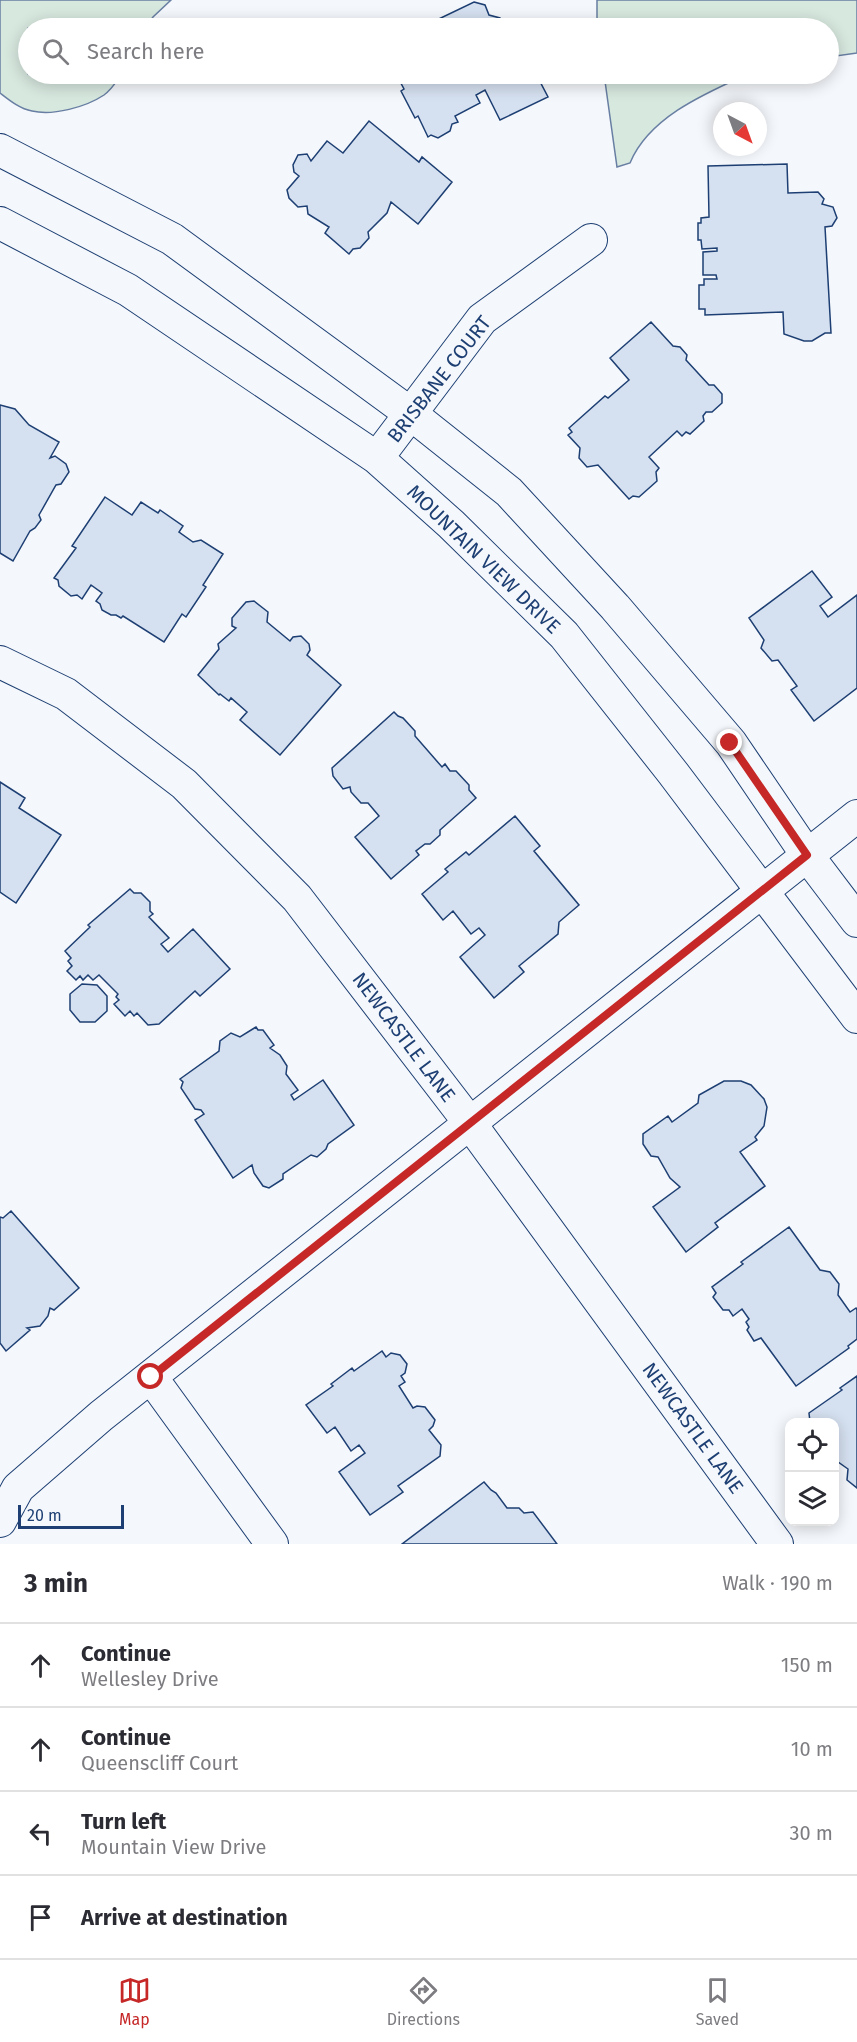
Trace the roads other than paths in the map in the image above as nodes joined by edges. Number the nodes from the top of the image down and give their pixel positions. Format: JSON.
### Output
{"nodes":[{"id":1,"x":0,"y":150,"type":"edge"},
{"id":2,"x":0,"y":223,"type":"edge"},
{"id":3,"x":591,"y":240,"type":"dead end"},
{"id":4,"x":411,"y":414,"type":"junction"},
{"id":5,"x":377,"y":458,"type":"junction"},
{"id":6,"x":0,"y":662,"type":"edge"},
{"id":7,"x":857,"y":816,"type":"edge"},
{"id":8,"x":807,"y":855,"type":"junction"},
{"id":9,"x":761,"y":892,"type":"junction"},
{"id":10,"x":857,"y":921,"type":"edge"},
{"id":11,"x":857,"y":1017,"type":"edge"},
{"id":12,"x":469,"y":1122,"type":"junction"},
{"id":13,"x":151,"y":1377,"type":"junction"},
{"id":14,"x":0,"y":1521,"type":"edge"},
{"id":15,"x":272,"y":1544,"type":"edge"},
{"id":16,"x":777,"y":1544,"type":"edge"}],
"edges":[{"from":1,"to":4,"type":"street"},
{"from":2,"to":5,"type":"street","name":"MOUNTAIN VIEW DRIVE"},
{"from":3,"to":4,"type":"street","name":"BRISBANE COURT"},
{"from":4,"to":5,"type":"street","name":"BRISBANE COURT"},
{"from":4,"to":8,"type":"street"},
{"from":5,"to":9,"type":"street","name":"MOUNTAIN VIEW DRIVE"},
{"from":6,"to":12,"type":"street","name":"NEWCASTLE LANE"},
{"from":7,"to":8,"type":"street"},
{"from":8,"to":9,"type":"street"},
{"from":8,"to":10,"type":"street"},
{"from":9,"to":11,"type":"street","name":"MOUNTAIN VIEW DRIVE"},
{"from":9,"to":12,"type":"street"},
{"from":12,"to":13,"type":"street"},
{"from":12,"to":16,"type":"street","name":"NEWCASTLE LANE"},
{"from":13,"to":14,"type":"street"},
{"from":13,"to":15,"type":"street"}]}
